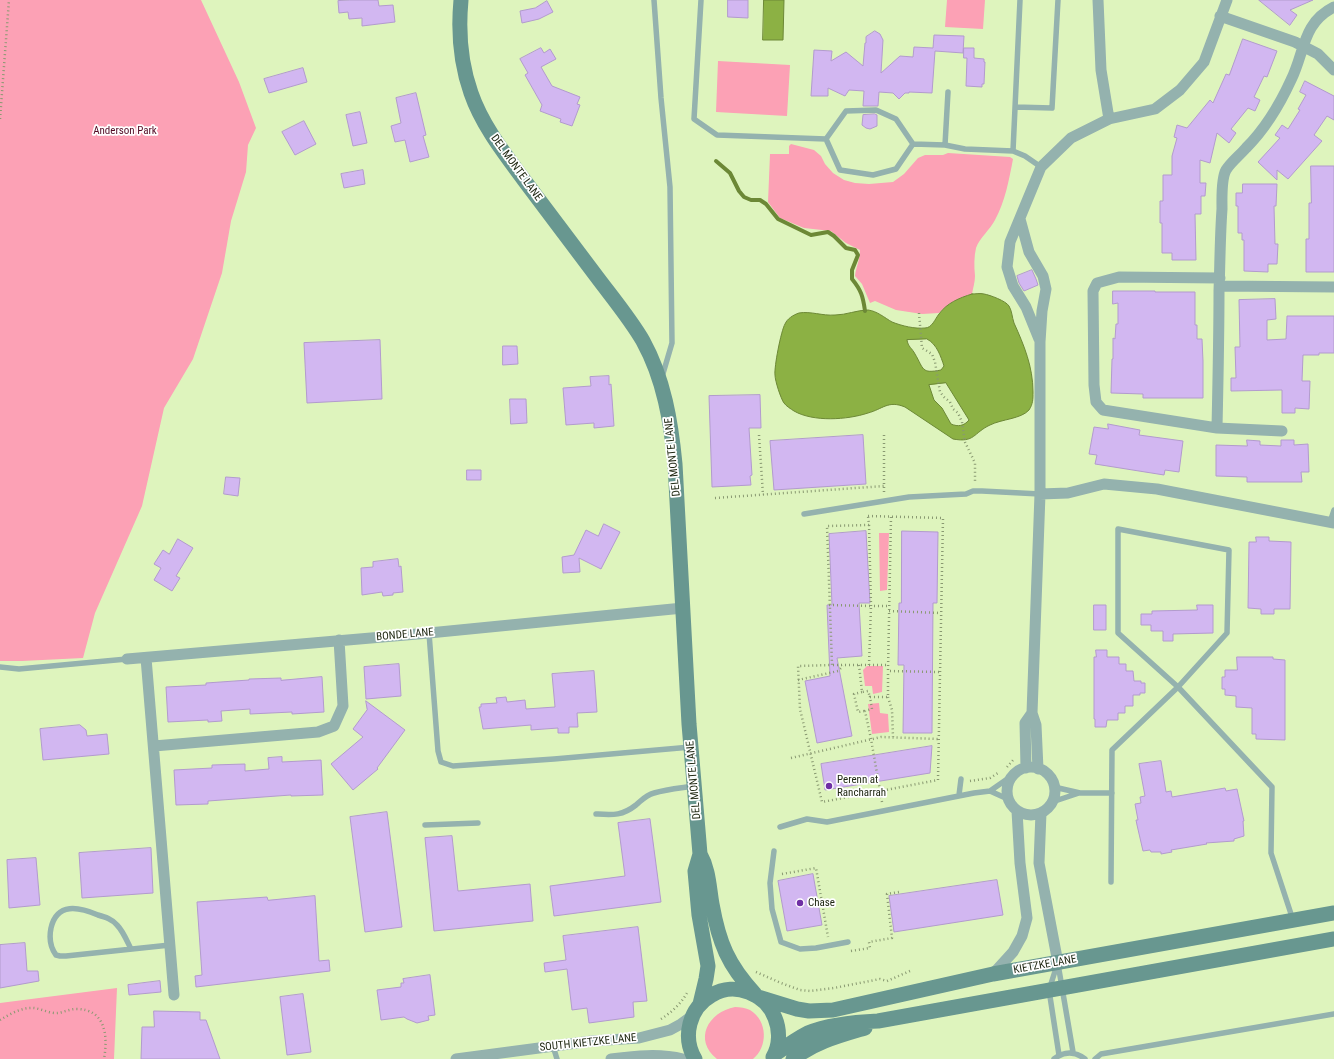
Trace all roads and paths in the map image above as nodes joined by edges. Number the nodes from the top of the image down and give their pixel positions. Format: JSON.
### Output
{"nodes":[{"id":1,"x":9,"y":0,"type":"edge"},
{"id":2,"x":461,"y":0,"type":"edge"},
{"id":3,"x":654,"y":0,"type":"edge"},
{"id":4,"x":701,"y":0,"type":"edge"},
{"id":5,"x":1020,"y":0,"type":"edge"},
{"id":6,"x":1058,"y":0,"type":"edge"},
{"id":7,"x":1098,"y":0,"type":"edge"},
{"id":8,"x":1227,"y":0,"type":"edge"},
{"id":9,"x":1334,"y":7,"type":"edge"},
{"id":10,"x":1220,"y":16,"type":"junction"},
{"id":11,"x":1303,"y":46,"type":"junction"},
{"id":12,"x":1334,"y":70,"type":"edge"},
{"id":13,"x":948,"y":92,"type":"dead end"},
{"id":14,"x":1015,"y":107,"type":"junction"},
{"id":15,"x":0,"y":119,"type":"edge"},
{"id":16,"x":1109,"y":119,"type":"junction"},
{"id":17,"x":826,"y":139,"type":"junction"},
{"id":18,"x":913,"y":144,"type":"junction"},
{"id":19,"x":945,"y":145,"type":"junction"},
{"id":20,"x":1013,"y":151,"type":"junction"},
{"id":21,"x":1040,"y":167,"type":"junction"},
{"id":22,"x":1020,"y":219,"type":"junction"},
{"id":23,"x":1220,"y":282,"type":"junction"},
{"id":24,"x":1334,"y":287,"type":"edge"},
{"id":25,"x":919,"y":314,"type":"dead end"},
{"id":26,"x":1040,"y":342,"type":"junction"},
{"id":27,"x":661,"y":383,"type":"junction"},
{"id":28,"x":1217,"y":428,"type":"junction"},
{"id":29,"x":1282,"y":431,"type":"dead end"},
{"id":30,"x":884,"y":432,"type":"dead end"},
{"id":31,"x":759,"y":435,"type":"dead end"},
{"id":32,"x":975,"y":482,"type":"dead end"},
{"id":33,"x":884,"y":486,"type":"junction"},
{"id":34,"x":1040,"y":494,"type":"junction"},
{"id":35,"x":763,"y":495,"type":"junction"},
{"id":36,"x":715,"y":498,"type":"dead end"},
{"id":37,"x":884,"y":501,"type":"junction"},
{"id":38,"x":1334,"y":510,"type":"edge"},
{"id":39,"x":804,"y":514,"type":"dead end"},
{"id":40,"x":884,"y":517,"type":"junction"},
{"id":41,"x":891,"y":517,"type":"junction"},
{"id":42,"x":1332,"y":523,"type":"edge"},
{"id":43,"x":869,"y":525,"type":"junction"},
{"id":44,"x":829,"y":605,"type":"junction"},
{"id":45,"x":871,"y":606,"type":"junction"},
{"id":46,"x":890,"y":606,"type":"junction"},
{"id":47,"x":683,"y":608,"type":"junction"},
{"id":48,"x":889,"y":611,"type":"junction"},
{"id":49,"x":941,"y":613,"type":"junction"},
{"id":50,"x":429,"y":633,"type":"junction"},
{"id":51,"x":339,"y":640,"type":"junction"},
{"id":52,"x":146,"y":658,"type":"junction"},
{"id":53,"x":127,"y":659,"type":"joint"},
{"id":54,"x":833,"y":665,"type":"dead end"},
{"id":55,"x":843,"y":665,"type":"junction"},
{"id":56,"x":859,"y":665,"type":"junction"},
{"id":57,"x":869,"y":665,"type":"junction"},
{"id":58,"x":888,"y":665,"type":"junction"},
{"id":59,"x":0,"y":667,"type":"edge"},
{"id":60,"x":888,"y":671,"type":"junction"},
{"id":61,"x":940,"y":672,"type":"junction"},
{"id":62,"x":798,"y":680,"type":"junction"},
{"id":63,"x":1178,"y":687,"type":"junction"},
{"id":64,"x":862,"y":692,"type":"junction"},
{"id":65,"x":870,"y":697,"type":"junction"},
{"id":66,"x":888,"y":697,"type":"junction"},
{"id":67,"x":865,"y":711,"type":"junction"},
{"id":68,"x":1032,"y":713,"type":"junction"},
{"id":69,"x":893,"y":737,"type":"junction"},
{"id":70,"x":872,"y":739,"type":"junction"},
{"id":71,"x":939,"y":739,"type":"junction"},
{"id":72,"x":154,"y":746,"type":"junction"},
{"id":73,"x":691,"y":747,"type":"junction"},
{"id":74,"x":1025,"y":748,"type":"junction"},
{"id":75,"x":811,"y":753,"type":"junction"},
{"id":76,"x":791,"y":758,"type":"dead end"},
{"id":77,"x":1026,"y":768,"type":"junction"},
{"id":78,"x":1038,"y":769,"type":"junction"},
{"id":79,"x":1000,"y":772,"type":"dead end"},
{"id":80,"x":1009,"y":772,"type":"junction"},
{"id":81,"x":962,"y":779,"type":"dead end"},
{"id":82,"x":971,"y":781,"type":"dead end"},
{"id":83,"x":694,"y":786,"type":"junction"},
{"id":84,"x":1054,"y":787,"type":"junction"},
{"id":85,"x":881,"y":791,"type":"junction"},
{"id":86,"x":990,"y":791,"type":"junction"},
{"id":87,"x":1080,"y":793,"type":"junction"},
{"id":88,"x":1112,"y":793,"type":"junction"},
{"id":89,"x":960,"y":795,"type":"junction"},
{"id":90,"x":1010,"y":800,"type":"junction"},
{"id":91,"x":1052,"y":802,"type":"junction"},
{"id":92,"x":1017,"y":811,"type":"junction"},
{"id":93,"x":1041,"y":813,"type":"junction"},
{"id":94,"x":596,"y":814,"type":"dead end"},
{"id":95,"x":478,"y":823,"type":"dead end"},
{"id":96,"x":425,"y":825,"type":"dead end"},
{"id":97,"x":780,"y":827,"type":"dead end"},
{"id":98,"x":774,"y":851,"type":"dead end"},
{"id":99,"x":700,"y":854,"type":"junction"},
{"id":100,"x":782,"y":874,"type":"dead end"},
{"id":101,"x":1111,"y":882,"type":"dead end"},
{"id":102,"x":899,"y":892,"type":"dead end"},
{"id":103,"x":1334,"y":913,"type":"edge"},
{"id":104,"x":1293,"y":921,"type":"junction"},
{"id":105,"x":1334,"y":939,"type":"edge"},
{"id":106,"x":848,"y":942,"type":"dead end"},
{"id":107,"x":170,"y":945,"type":"junction"},
{"id":108,"x":830,"y":945,"type":"junction"},
{"id":109,"x":131,"y":949,"type":"junction"},
{"id":110,"x":847,"y":952,"type":"dead end"},
{"id":111,"x":1058,"y":963,"type":"junction"},
{"id":112,"x":754,"y":971,"type":"dead end"},
{"id":113,"x":910,"y":971,"type":"dead end"},
{"id":114,"x":993,"y":974,"type":"junction"},
{"id":115,"x":689,"y":989,"type":"dead end"},
{"id":116,"x":1056,"y":989,"type":"junction"},
{"id":117,"x":756,"y":995,"type":"junction"},
{"id":118,"x":174,"y":996,"type":"dead end"},
{"id":119,"x":696,"y":1010,"type":"junction"},
{"id":120,"x":1334,"y":1014,"type":"edge"},
{"id":121,"x":0,"y":1020,"type":"edge"},
{"id":122,"x":656,"y":1021,"type":"dead end"},
{"id":123,"x":878,"y":1021,"type":"junction"},
{"id":124,"x":553,"y":1046,"type":"junction"},
{"id":125,"x":1073,"y":1052,"type":"junction"},
{"id":126,"x":1059,"y":1055,"type":"junction"},
{"id":127,"x":773,"y":1057,"type":"edge"},
{"id":128,"x":104,"y":1059,"type":"edge"},
{"id":129,"x":456,"y":1059,"type":"edge"},
{"id":130,"x":557,"y":1059,"type":"edge"},
{"id":131,"x":611,"y":1059,"type":"edge"},
{"id":132,"x":683,"y":1059,"type":"edge"},
{"id":133,"x":695,"y":1059,"type":"edge"},
{"id":134,"x":793,"y":1059,"type":"edge"},
{"id":135,"x":1054,"y":1059,"type":"edge"},
{"id":136,"x":1085,"y":1059,"type":"edge"},
{"id":137,"x":1095,"y":1059,"type":"edge"}],
"edges":[{"from":1,"to":15,"type":"path"},
{"from":2,"to":27,"type":"main road","name":"DEL MONTE LANE"},
{"from":3,"to":27,"type":"lane"},
{"from":4,"to":17,"type":"lane"},
{"from":5,"to":14,"type":"lane"},
{"from":6,"to":14,"type":"lane"},
{"from":7,"to":16,"type":"street"},
{"from":8,"to":10,"type":"street"},
{"from":9,"to":11,"type":"street"},
{"from":10,"to":11,"type":"street"},
{"from":10,"to":16,"type":"street"},
{"from":11,"to":12,"type":"street"},
{"from":11,"to":23,"type":"street"},
{"from":13,"to":19,"type":"lane"},
{"from":14,"to":20,"type":"lane"},
{"from":16,"to":21,"type":"street"},
{"from":17,"to":18,"type":"lane"},
{"from":17,"to":18,"type":"lane"},
{"from":18,"to":19,"type":"lane"},
{"from":19,"to":20,"type":"lane"},
{"from":20,"to":21,"type":"lane"},
{"from":21,"to":22,"type":"street"},
{"from":22,"to":26,"type":"street"},
{"from":22,"to":26,"type":"street"},
{"from":23,"to":24,"type":"street"},
{"from":23,"to":28,"type":"street"},
{"from":23,"to":28,"type":"street"},
{"from":25,"to":32,"type":"path"},
{"from":26,"to":34,"type":"street"},
{"from":27,"to":47,"type":"main road","name":"DEL MONTE LANE"},
{"from":28,"to":29,"type":"street"},
{"from":30,"to":33,"type":"path"},
{"from":31,"to":35,"type":"path"},
{"from":33,"to":35,"type":"path"},
{"from":33,"to":37,"type":"path"},
{"from":34,"to":37,"type":"lane"},
{"from":34,"to":42,"type":"street"},
{"from":34,"to":68,"type":"street"},
{"from":35,"to":36,"type":"path"},
{"from":37,"to":39,"type":"lane"},
{"from":37,"to":40,"type":"path"},
{"from":38,"to":42,"type":"lane"},
{"from":40,"to":41,"type":"path"},
{"from":40,"to":43,"type":"path"},
{"from":41,"to":46,"type":"path"},
{"from":41,"to":49,"type":"path"},
{"from":43,"to":44,"type":"path"},
{"from":43,"to":45,"type":"path"},
{"from":44,"to":45,"type":"path"},
{"from":44,"to":62,"type":"path"},
{"from":45,"to":46,"type":"path"},
{"from":45,"to":57,"type":"path"},
{"from":46,"to":48,"type":"path"},
{"from":47,"to":50,"type":"street","name":"BONDE LANE"},
{"from":47,"to":73,"type":"main road","name":"DEL MONTE LANE"},
{"from":48,"to":49,"type":"path"},
{"from":48,"to":58,"type":"path"},
{"from":49,"to":61,"type":"path"},
{"from":50,"to":51,"type":"street","name":"BONDE LANE"},
{"from":50,"to":73,"type":"lane"},
{"from":51,"to":52,"type":"street","name":"BONDE LANE"},
{"from":51,"to":72,"type":"street"},
{"from":52,"to":53,"type":"street","name":"BONDE LANE"},
{"from":52,"to":72,"type":"street"},
{"from":53,"to":59,"type":"lane"},
{"from":54,"to":55,"type":"path"},
{"from":55,"to":56,"type":"path"},
{"from":55,"to":62,"type":"path"},
{"from":56,"to":57,"type":"path"},
{"from":56,"to":64,"type":"path"},
{"from":57,"to":58,"type":"path"},
{"from":58,"to":60,"type":"path"},
{"from":60,"to":61,"type":"path"},
{"from":60,"to":66,"type":"path"},
{"from":61,"to":71,"type":"path"},
{"from":62,"to":75,"type":"path"},
{"from":63,"to":63,"type":"lane"},
{"from":63,"to":88,"type":"lane"},
{"from":63,"to":104,"type":"lane"},
{"from":64,"to":65,"type":"path"},
{"from":64,"to":67,"type":"path"},
{"from":65,"to":66,"type":"path"},
{"from":65,"to":67,"type":"path"},
{"from":66,"to":69,"type":"path"},
{"from":67,"to":70,"type":"path"},
{"from":68,"to":74,"type":"street"},
{"from":68,"to":78,"type":"street"},
{"from":69,"to":70,"type":"path"},
{"from":69,"to":71,"type":"path"},
{"from":70,"to":75,"type":"path"},
{"from":70,"to":85,"type":"path"},
{"from":71,"to":85,"type":"path"},
{"from":72,"to":107,"type":"street"},
{"from":73,"to":83,"type":"main road","name":"DEL MONTE LANE"},
{"from":74,"to":77,"type":"street"},
{"from":74,"to":80,"type":"path"},
{"from":75,"to":76,"type":"path"},
{"from":75,"to":85,"type":"path"},
{"from":77,"to":78,"type":"street"},
{"from":77,"to":80,"type":"street"},
{"from":78,"to":84,"type":"street"},
{"from":79,"to":82,"type":"path"},
{"from":80,"to":86,"type":"lane"},
{"from":80,"to":90,"type":"street"},
{"from":81,"to":89,"type":"lane"},
{"from":83,"to":94,"type":"lane"},
{"from":83,"to":99,"type":"main road","name":"DEL MONTE LANE"},
{"from":84,"to":87,"type":"lane"},
{"from":84,"to":91,"type":"street"},
{"from":86,"to":89,"type":"lane"},
{"from":86,"to":90,"type":"lane"},
{"from":87,"to":88,"type":"lane"},
{"from":87,"to":91,"type":"lane"},
{"from":88,"to":101,"type":"lane"},
{"from":89,"to":97,"type":"lane"},
{"from":90,"to":92,"type":"street"},
{"from":91,"to":93,"type":"street"},
{"from":92,"to":93,"type":"street"},
{"from":92,"to":114,"type":"street"},
{"from":93,"to":111,"type":"street"},
{"from":95,"to":96,"type":"lane"},
{"from":98,"to":108,"type":"lane"},
{"from":99,"to":117,"type":"main road","name":"DEL MONTE LANE"},
{"from":99,"to":119,"type":"main road","name":"DEL MONTE LANE"},
{"from":100,"to":108,"type":"path"},
{"from":102,"to":110,"type":"path"},
{"from":103,"to":104,"type":"main road","name":"KIETZKE LANE"},
{"from":104,"to":111,"type":"main road","name":"KIETZKE LANE"},
{"from":105,"to":116,"type":"main road"},
{"from":106,"to":108,"type":"lane"},
{"from":107,"to":109,"type":"lane"},
{"from":107,"to":118,"type":"street"},
{"from":109,"to":109,"type":"lane"},
{"from":111,"to":114,"type":"main road","name":"KIETZKE LANE"},
{"from":111,"to":116,"type":"lane"},
{"from":111,"to":116,"type":"lane"},
{"from":112,"to":113,"type":"path"},
{"from":114,"to":117,"type":"main road","name":"KIETZKE LANE"},
{"from":115,"to":122,"type":"path"},
{"from":116,"to":123,"type":"main road"},
{"from":116,"to":125,"type":"lane"},
{"from":116,"to":126,"type":"lane"},
{"from":117,"to":119,"type":"main road","name":"KIETZKE LANE"},
{"from":117,"to":127,"type":"main road","name":"DEL MONTE LANE"},
{"from":119,"to":124,"type":"street","name":"SOUTH KIETZKE LANE"},
{"from":119,"to":133,"type":"main road","name":"DEL MONTE LANE"},
{"from":120,"to":137,"type":"lane"},
{"from":121,"to":128,"type":"path"},
{"from":123,"to":127,"type":"main road"},
{"from":123,"to":134,"type":"main road"},
{"from":124,"to":129,"type":"street","name":"SOUTH KIETZKE LANE"},
{"from":124,"to":130,"type":"lane"},
{"from":125,"to":126,"type":"lane"},
{"from":125,"to":136,"type":"lane"},
{"from":126,"to":135,"type":"lane"},
{"from":131,"to":132,"type":"street","name":"SOUTH KIETZKE LANE"}]}
